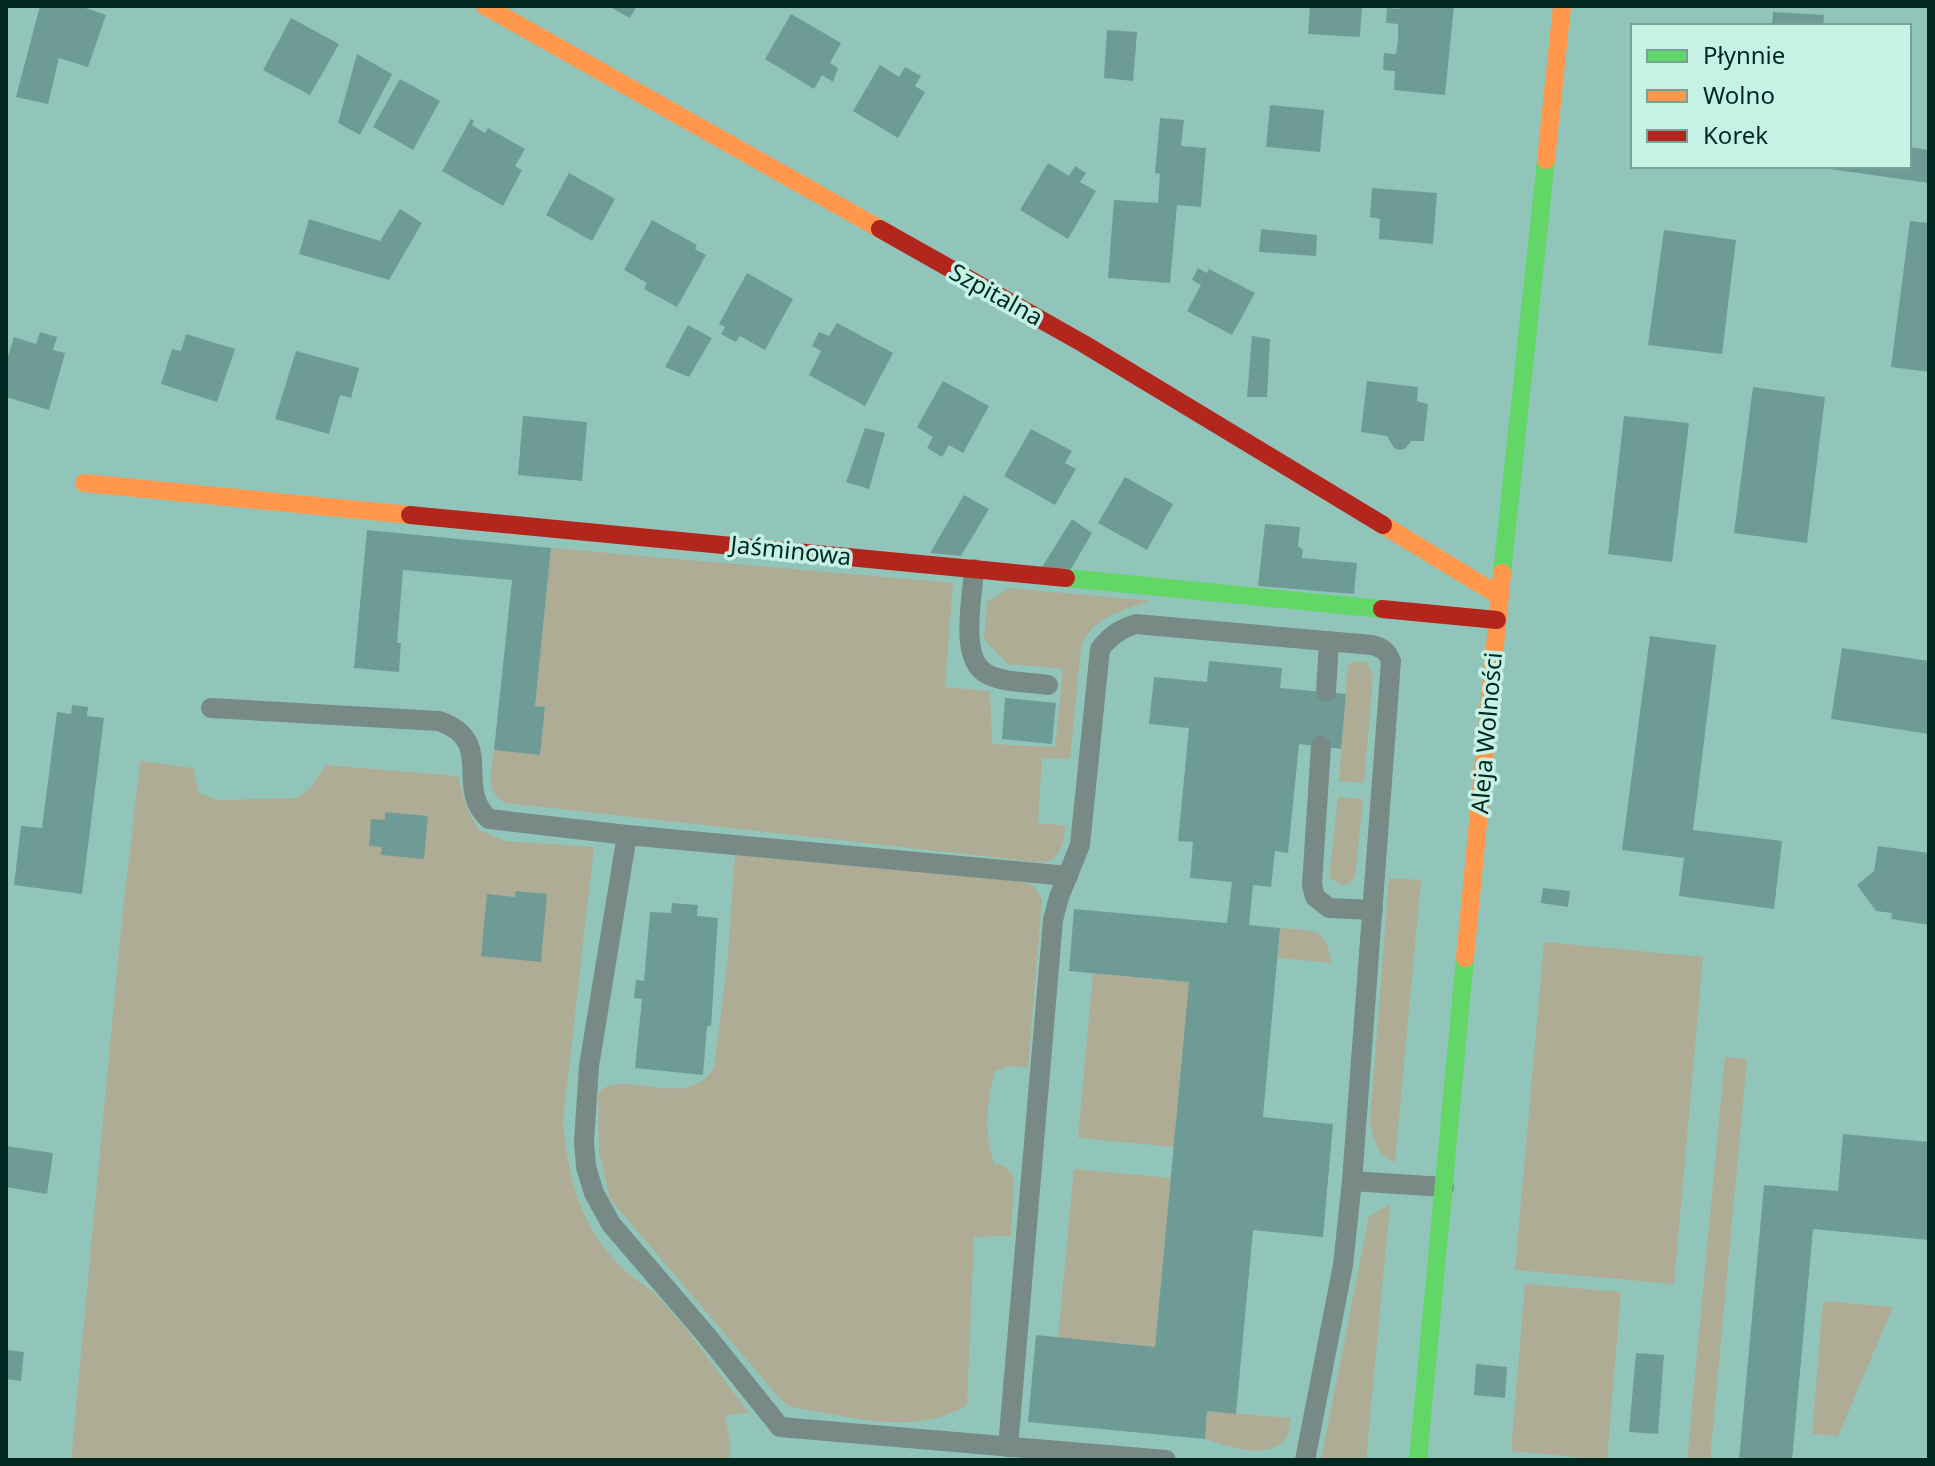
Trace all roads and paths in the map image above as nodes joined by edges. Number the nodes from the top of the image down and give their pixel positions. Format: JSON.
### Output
{"nodes":[{"id":1,"x":485,"y":6,"type":"edge"},
{"id":2,"x":1562,"y":6,"type":"edge"},
{"id":3,"x":84,"y":483,"type":"dead end"},
{"id":4,"x":974,"y":569,"type":"junction"},
{"id":5,"x":1500,"y":596,"type":"junction"},
{"id":6,"x":1497,"y":620,"type":"junction"},
{"id":7,"x":1329,"y":641,"type":"junction"},
{"id":8,"x":1048,"y":685,"type":"dead end"},
{"id":9,"x":1326,"y":692,"type":"dead end"},
{"id":10,"x":211,"y":708,"type":"dead end"},
{"id":11,"x":1321,"y":746,"type":"dead end"},
{"id":12,"x":627,"y":835,"type":"junction"},
{"id":13,"x":1068,"y":876,"type":"junction"},
{"id":14,"x":1373,"y":910,"type":"junction"},
{"id":15,"x":1352,"y":1181,"type":"junction"},
{"id":16,"x":1444,"y":1187,"type":"junction"},
{"id":17,"x":1008,"y":1447,"type":"junction"},
{"id":18,"x":1166,"y":1460,"type":"edge"},
{"id":19,"x":1305,"y":1460,"type":"edge"},
{"id":20,"x":1418,"y":1460,"type":"edge"}],
"edges":[{"from":1,"to":5,"type":"street","name":"Szpitalna"},
{"from":2,"to":5,"type":"street","name":"Aleja Wolności"},
{"from":3,"to":4,"type":"street","name":"Jaśminowa"},
{"from":4,"to":6,"type":"street","name":"Jaśminowa"},
{"from":4,"to":8,"type":"lane"},
{"from":5,"to":6,"type":"street","name":"Aleja Wolności"},
{"from":6,"to":16,"type":"street","name":"Aleja Wolności"},
{"from":7,"to":9,"type":"lane"},
{"from":7,"to":13,"type":"lane"},
{"from":7,"to":14,"type":"lane"},
{"from":10,"to":12,"type":"lane"},
{"from":11,"to":14,"type":"lane"},
{"from":12,"to":13,"type":"lane"},
{"from":12,"to":17,"type":"lane"},
{"from":13,"to":17,"type":"lane"},
{"from":14,"to":15,"type":"lane"},
{"from":15,"to":16,"type":"lane"},
{"from":15,"to":19,"type":"lane"},
{"from":16,"to":20,"type":"street","name":"Aleja Wolności"},
{"from":17,"to":18,"type":"lane"}]}
